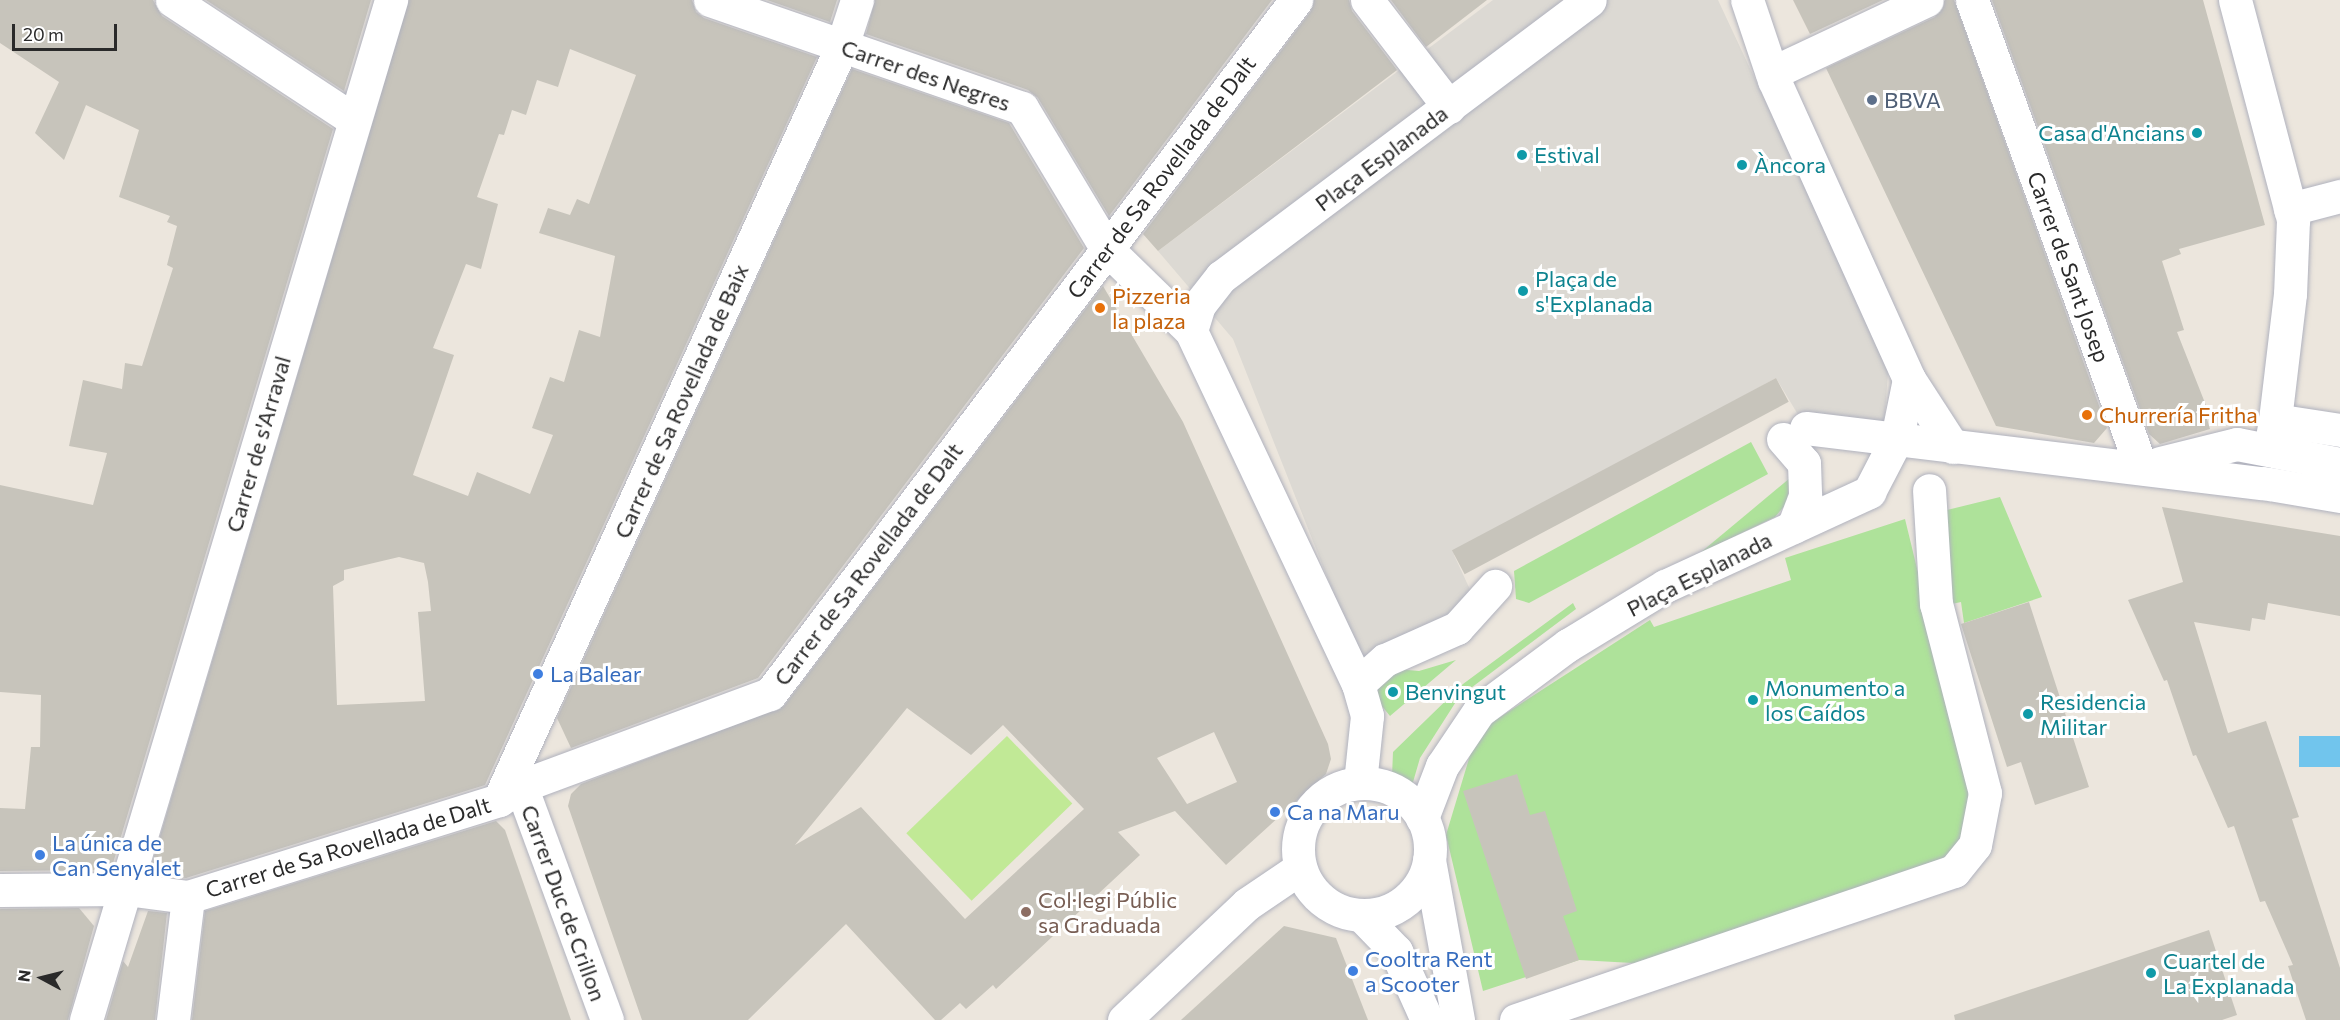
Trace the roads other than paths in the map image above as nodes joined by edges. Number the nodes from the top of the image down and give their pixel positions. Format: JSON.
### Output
{"nodes":[{"id":1,"x":172,"y":0,"type":"edge"},
{"id":2,"x":392,"y":0,"type":"edge"},
{"id":3,"x":710,"y":0,"type":"edge"},
{"id":4,"x":857,"y":0,"type":"edge"},
{"id":5,"x":1296,"y":0,"type":"edge"},
{"id":6,"x":1367,"y":0,"type":"edge"},
{"id":7,"x":1590,"y":0,"type":"edge"},
{"id":8,"x":1747,"y":0,"type":"edge"},
{"id":9,"x":1927,"y":0,"type":"edge"},
{"id":10,"x":1972,"y":0,"type":"edge"},
{"id":11,"x":2235,"y":0,"type":"edge"},
{"id":12,"x":842,"y":46,"type":"junction"},
{"id":13,"x":1772,"y":73,"type":"junction"},
{"id":14,"x":1449,"y":107,"type":"junction"},
{"id":15,"x":354,"y":120,"type":"junction"},
{"id":16,"x":2340,"y":196,"type":"edge"},
{"id":17,"x":2290,"y":209,"type":"junction"},
{"id":18,"x":1106,"y":248,"type":"junction"},
{"id":19,"x":1191,"y":331,"type":"junction"},
{"id":20,"x":1909,"y":379,"type":"junction"},
{"id":21,"x":2340,"y":430,"type":"edge"},
{"id":22,"x":1898,"y":438,"type":"junction"},
{"id":23,"x":1953,"y":447,"type":"junction"},
{"id":24,"x":2269,"y":452,"type":"junction"},
{"id":25,"x":2340,"y":464,"type":"edge"},
{"id":26,"x":2141,"y":467,"type":"junction"},
{"id":27,"x":1929,"y":490,"type":"dead end"},
{"id":28,"x":2340,"y":496,"type":"edge"},
{"id":29,"x":1793,"y":527,"type":"junction"},
{"id":30,"x":1495,"y":586,"type":"dead end"},
{"id":31,"x":1358,"y":684,"type":"junction"},
{"id":32,"x":1360,"y":783,"type":"junction"},
{"id":33,"x":510,"y":793,"type":"junction"},
{"id":34,"x":1422,"y":818,"type":"junction"},
{"id":35,"x":1429,"y":860,"type":"junction"},
{"id":36,"x":1300,"y":868,"type":"junction"},
{"id":37,"x":0,"y":890,"type":"edge"},
{"id":38,"x":126,"y":890,"type":"junction"},
{"id":39,"x":188,"y":897,"type":"junction"},
{"id":40,"x":1362,"y":916,"type":"junction"},
{"id":41,"x":86,"y":1020,"type":"edge"},
{"id":42,"x":173,"y":1020,"type":"edge"},
{"id":43,"x":607,"y":1020,"type":"edge"},
{"id":44,"x":1124,"y":1020,"type":"edge"},
{"id":45,"x":1427,"y":1020,"type":"edge"},
{"id":46,"x":1458,"y":1020,"type":"edge"},
{"id":47,"x":1516,"y":1020,"type":"edge"}],
"edges":[{"from":1,"to":15,"type":"street"},
{"from":2,"to":15,"type":"street","name":"Carrer de s'Arraval"},
{"from":3,"to":12,"type":"street","name":"Carrer des Negres"},
{"from":4,"to":12,"type":"street","name":"Carrer de Sa Rovellada de Baix"},
{"from":5,"to":18,"type":"street","name":"Carrer de Sa Rovellada de Dalt"},
{"from":6,"to":14,"type":"street"},
{"from":7,"to":14,"type":"street","name":"Plaça Esplanada"},
{"from":8,"to":13,"type":"street"},
{"from":9,"to":13,"type":"street"},
{"from":10,"to":26,"type":"street","name":"Carrer de Sant Josep"},
{"from":11,"to":17,"type":"street"},
{"from":12,"to":18,"type":"street","name":"Carrer des Negres"},
{"from":12,"to":33,"type":"street","name":"Carrer de Sa Rovellada de Baix"},
{"from":13,"to":20,"type":"street"},
{"from":14,"to":19,"type":"street","name":"Plaça Esplanada"},
{"from":15,"to":38,"type":"street","name":"Carrer de s'Arraval"},
{"from":16,"to":17,"type":"street"},
{"from":17,"to":24,"type":"street"},
{"from":18,"to":19,"type":"street"},
{"from":18,"to":33,"type":"street","name":"Carrer de Sa Rovellada de Dalt"},
{"from":19,"to":31,"type":"street"},
{"from":20,"to":22,"type":"street","name":"Plaça Esplanada"},
{"from":20,"to":23,"type":"street"},
{"from":21,"to":24,"type":"street"},
{"from":22,"to":23,"type":"street"},
{"from":22,"to":29,"type":"street","name":"Plaça Esplanada"},
{"from":22,"to":29,"type":"street"},
{"from":23,"to":26,"type":"street"},
{"from":24,"to":25,"type":"street"},
{"from":24,"to":26,"type":"street"},
{"from":24,"to":28,"type":"street"},
{"from":27,"to":47,"type":"street"},
{"from":29,"to":34,"type":"street","name":"Plaça Esplanada"},
{"from":30,"to":31,"type":"street"},
{"from":31,"to":32,"type":"street"},
{"from":32,"to":34,"type":"street"},
{"from":32,"to":36,"type":"street"},
{"from":33,"to":39,"type":"street","name":"Carrer de Sa Rovellada de Dalt"},
{"from":33,"to":43,"type":"street","name":"Carrer Duc de Crillon"},
{"from":34,"to":35,"type":"street"},
{"from":35,"to":40,"type":"street"},
{"from":35,"to":46,"type":"street"},
{"from":36,"to":40,"type":"street"},
{"from":36,"to":44,"type":"street"},
{"from":37,"to":38,"type":"street"},
{"from":38,"to":39,"type":"street"},
{"from":38,"to":41,"type":"street","name":"Carrer de s'Arraval"},
{"from":39,"to":42,"type":"street"},
{"from":40,"to":45,"type":"street"}]}
